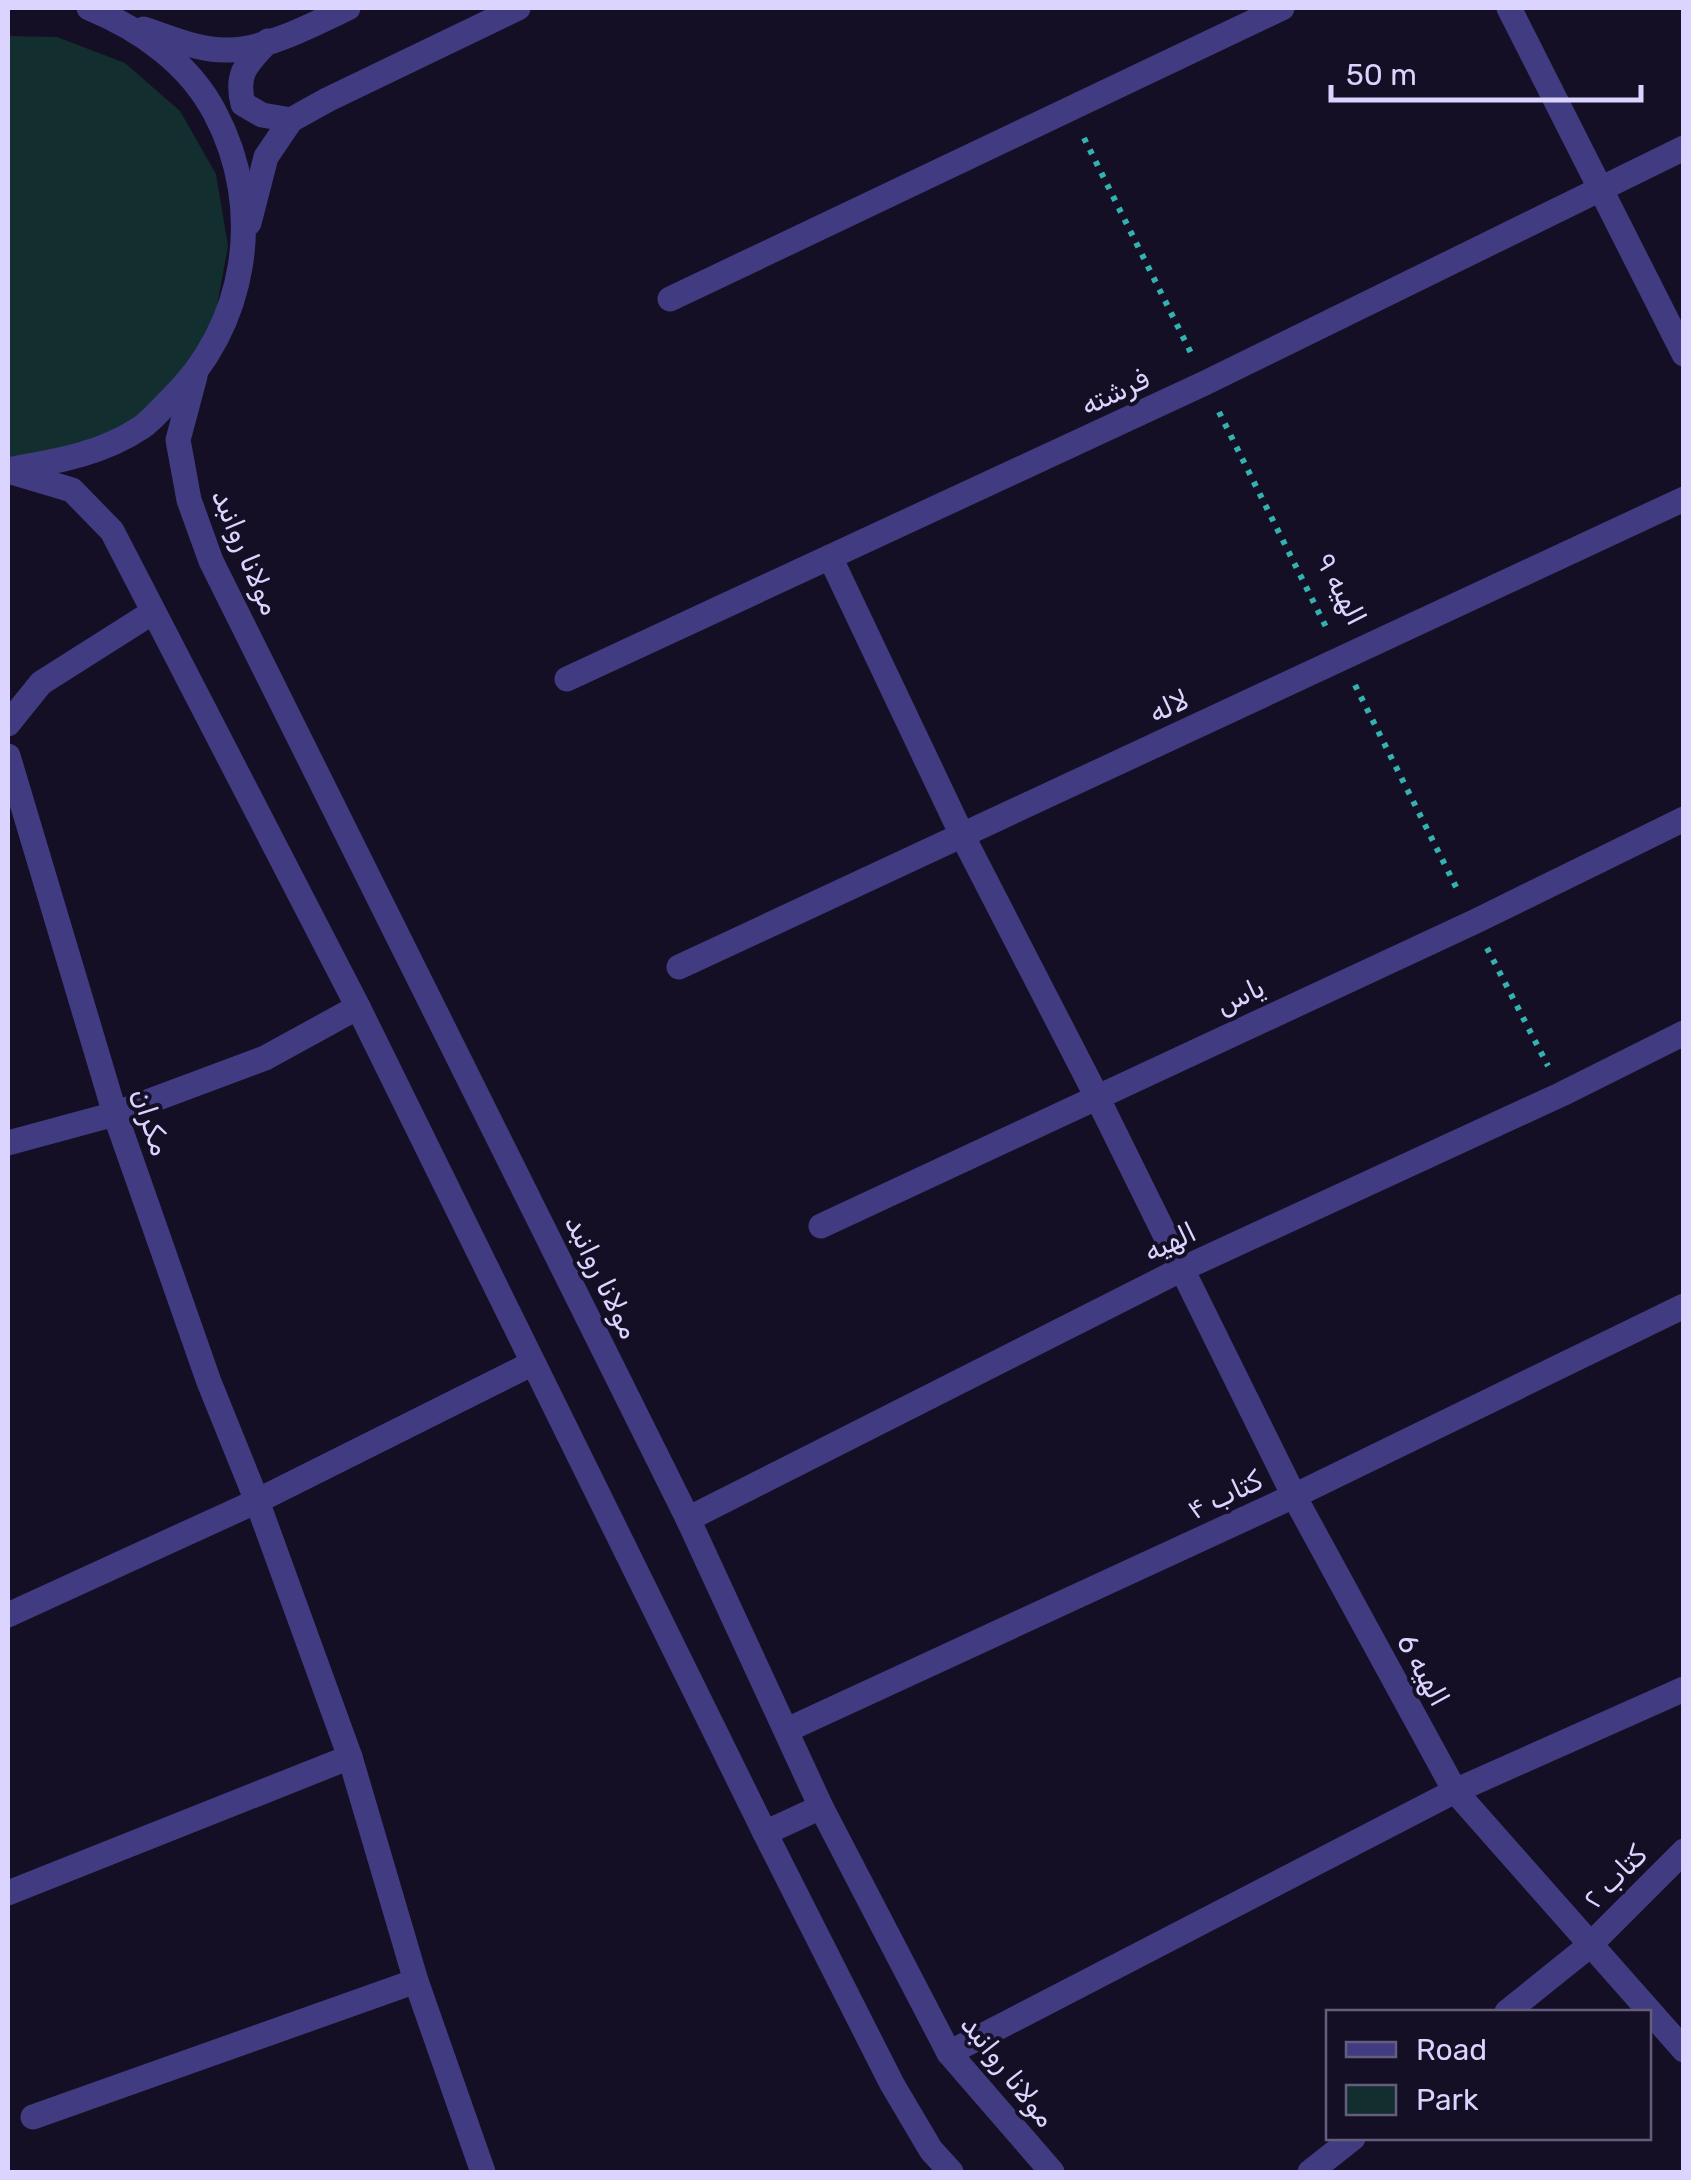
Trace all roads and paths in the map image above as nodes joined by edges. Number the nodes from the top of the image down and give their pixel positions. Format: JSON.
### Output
{"nodes":[{"id":1,"x":90,"y":8,"type":"edge"},
{"id":2,"x":348,"y":8,"type":"edge"},
{"id":3,"x":518,"y":8,"type":"edge"},
{"id":4,"x":1282,"y":8,"type":"edge"},
{"id":5,"x":1509,"y":8,"type":"edge"},
{"id":6,"x":127,"y":24,"type":"junction"},
{"id":7,"x":268,"y":41,"type":"junction"},
{"id":8,"x":1070,"y":110,"type":"junction"},
{"id":9,"x":291,"y":120,"type":"junction"},
{"id":10,"x":1684,"y":148,"type":"edge"},
{"id":11,"x":1599,"y":190,"type":"junction"},
{"id":12,"x":244,"y":242,"type":"junction"},
{"id":13,"x":670,"y":300,"type":"dead end"},
{"id":14,"x":1684,"y":354,"type":"edge"},
{"id":15,"x":195,"y":376,"type":"junction"},
{"id":16,"x":1206,"y":384,"type":"junction"},
{"id":17,"x":8,"y":470,"type":"edge"},
{"id":18,"x":1684,"y":499,"type":"edge"},
{"id":19,"x":830,"y":557,"type":"junction"},
{"id":20,"x":153,"y":612,"type":"junction"},
{"id":21,"x":1342,"y":658,"type":"junction"},
{"id":22,"x":567,"y":679,"type":"dead end"},
{"id":23,"x":8,"y":724,"type":"edge"},
{"id":24,"x":8,"y":756,"type":"edge"},
{"id":25,"x":1684,"y":818,"type":"edge"},
{"id":26,"x":962,"y":835,"type":"junction"},
{"id":27,"x":1474,"y":922,"type":"junction"},
{"id":28,"x":680,"y":967,"type":"dead end"},
{"id":29,"x":358,"y":1007,"type":"junction"},
{"id":30,"x":1684,"y":1033,"type":"edge"},
{"id":31,"x":1562,"y":1094,"type":"junction"},
{"id":32,"x":1096,"y":1096,"type":"junction"},
{"id":33,"x":115,"y":1114,"type":"junction"},
{"id":34,"x":8,"y":1144,"type":"edge"},
{"id":35,"x":821,"y":1226,"type":"dead end"},
{"id":36,"x":1182,"y":1269,"type":"junction"},
{"id":37,"x":1684,"y":1306,"type":"edge"},
{"id":38,"x":534,"y":1363,"type":"junction"},
{"id":39,"x":1294,"y":1496,"type":"junction"},
{"id":40,"x":257,"y":1501,"type":"junction"},
{"id":41,"x":688,"y":1519,"type":"junction"},
{"id":42,"x":8,"y":1614,"type":"edge"},
{"id":43,"x":1684,"y":1689,"type":"edge"},
{"id":44,"x":788,"y":1730,"type":"junction"},
{"id":45,"x":350,"y":1758,"type":"junction"},
{"id":46,"x":1455,"y":1790,"type":"junction"},
{"id":47,"x":821,"y":1807,"type":"junction"},
{"id":48,"x":764,"y":1833,"type":"junction"},
{"id":49,"x":1684,"y":1850,"type":"edge"},
{"id":50,"x":8,"y":1894,"type":"edge"},
{"id":51,"x":1589,"y":1946,"type":"junction"},
{"id":52,"x":416,"y":1981,"type":"junction"},
{"id":53,"x":1509,"y":2010,"type":"edge"},
{"id":54,"x":1647,"y":2010,"type":"edge"},
{"id":55,"x":1651,"y":2014,"type":"edge"},
{"id":56,"x":1684,"y":2050,"type":"edge"},
{"id":57,"x":949,"y":2054,"type":"junction"},
{"id":58,"x":33,"y":2117,"type":"dead end"},
{"id":59,"x":1350,"y":2140,"type":"edge"},
{"id":60,"x":484,"y":2172,"type":"edge"},
{"id":61,"x":951,"y":2172,"type":"edge"},
{"id":62,"x":1052,"y":2172,"type":"edge"},
{"id":63,"x":1310,"y":2172,"type":"edge"}],
"edges":[{"from":1,"to":6,"type":"street"},
{"from":2,"to":7,"type":"street"},
{"from":3,"to":9,"type":"street"},
{"from":4,"to":8,"type":"street"},
{"from":5,"to":11,"type":"street"},
{"from":6,"to":7,"type":"street"},
{"from":6,"to":12,"type":"street"},
{"from":7,"to":9,"type":"street"},
{"from":8,"to":13,"type":"street"},
{"from":8,"to":16,"type":"path","name":"الهیه ۹"},
{"from":9,"to":12,"type":"street"},
{"from":10,"to":11,"type":"street","name":"فرشته"},
{"from":11,"to":14,"type":"street"},
{"from":11,"to":16,"type":"street","name":"فرشته"},
{"from":12,"to":15,"type":"street"},
{"from":15,"to":17,"type":"street"},
{"from":15,"to":41,"type":"street","name":"مولانا روانبد"},
{"from":16,"to":19,"type":"street","name":"فرشته"},
{"from":16,"to":21,"type":"path","name":"الهیه ۹"},
{"from":17,"to":20,"type":"street"},
{"from":18,"to":21,"type":"street","name":"لاله"},
{"from":19,"to":22,"type":"street","name":"فرشته"},
{"from":19,"to":26,"type":"street"},
{"from":20,"to":23,"type":"street"},
{"from":20,"to":29,"type":"street"},
{"from":21,"to":26,"type":"street","name":"لاله"},
{"from":21,"to":27,"type":"path","name":"الهیه ۹"},
{"from":24,"to":33,"type":"street","name":"مکران"},
{"from":25,"to":27,"type":"street","name":"یاس"},
{"from":26,"to":28,"type":"street","name":"لاله"},
{"from":26,"to":32,"type":"street"},
{"from":27,"to":31,"type":"path","name":"الهیه ۹"},
{"from":27,"to":32,"type":"street","name":"یاس"},
{"from":29,"to":33,"type":"street"},
{"from":29,"to":38,"type":"street"},
{"from":30,"to":31,"type":"street","name":"الهیه"},
{"from":31,"to":36,"type":"street","name":"الهیه"},
{"from":32,"to":35,"type":"street","name":"یاس"},
{"from":32,"to":36,"type":"street"},
{"from":33,"to":34,"type":"street"},
{"from":33,"to":40,"type":"street","name":"مکران"},
{"from":36,"to":39,"type":"street","name":"الهیه 6"},
{"from":36,"to":41,"type":"street","name":"الهیه"},
{"from":37,"to":39,"type":"street","name":"کتاب ۴"},
{"from":38,"to":40,"type":"street"},
{"from":38,"to":48,"type":"street"},
{"from":39,"to":44,"type":"street","name":"کتاب ۴"},
{"from":39,"to":46,"type":"street","name":"الهیه 6"},
{"from":40,"to":42,"type":"street"},
{"from":40,"to":45,"type":"street","name":"مکران"},
{"from":41,"to":44,"type":"street","name":"مولانا روانبد"},
{"from":43,"to":46,"type":"street"},
{"from":44,"to":47,"type":"street","name":"مولانا روانبد"},
{"from":45,"to":50,"type":"street"},
{"from":45,"to":52,"type":"street","name":"مکران"},
{"from":46,"to":51,"type":"street","name":"الهیه 6"},
{"from":46,"to":57,"type":"street"},
{"from":47,"to":48,"type":"street"},
{"from":47,"to":57,"type":"street","name":"مولانا روانبد"},
{"from":48,"to":61,"type":"street"},
{"from":49,"to":51,"type":"street","name":"کتاب ۲"},
{"from":51,"to":53,"type":"street","name":"کتاب ۲"},
{"from":51,"to":54,"type":"street","name":"الهیه 6"},
{"from":52,"to":58,"type":"street"},
{"from":52,"to":60,"type":"street","name":"مکران"},
{"from":55,"to":56,"type":"street","name":"الهیه 6"},
{"from":57,"to":62,"type":"street","name":"مولانا روانبد"},
{"from":59,"to":63,"type":"street"}]}
